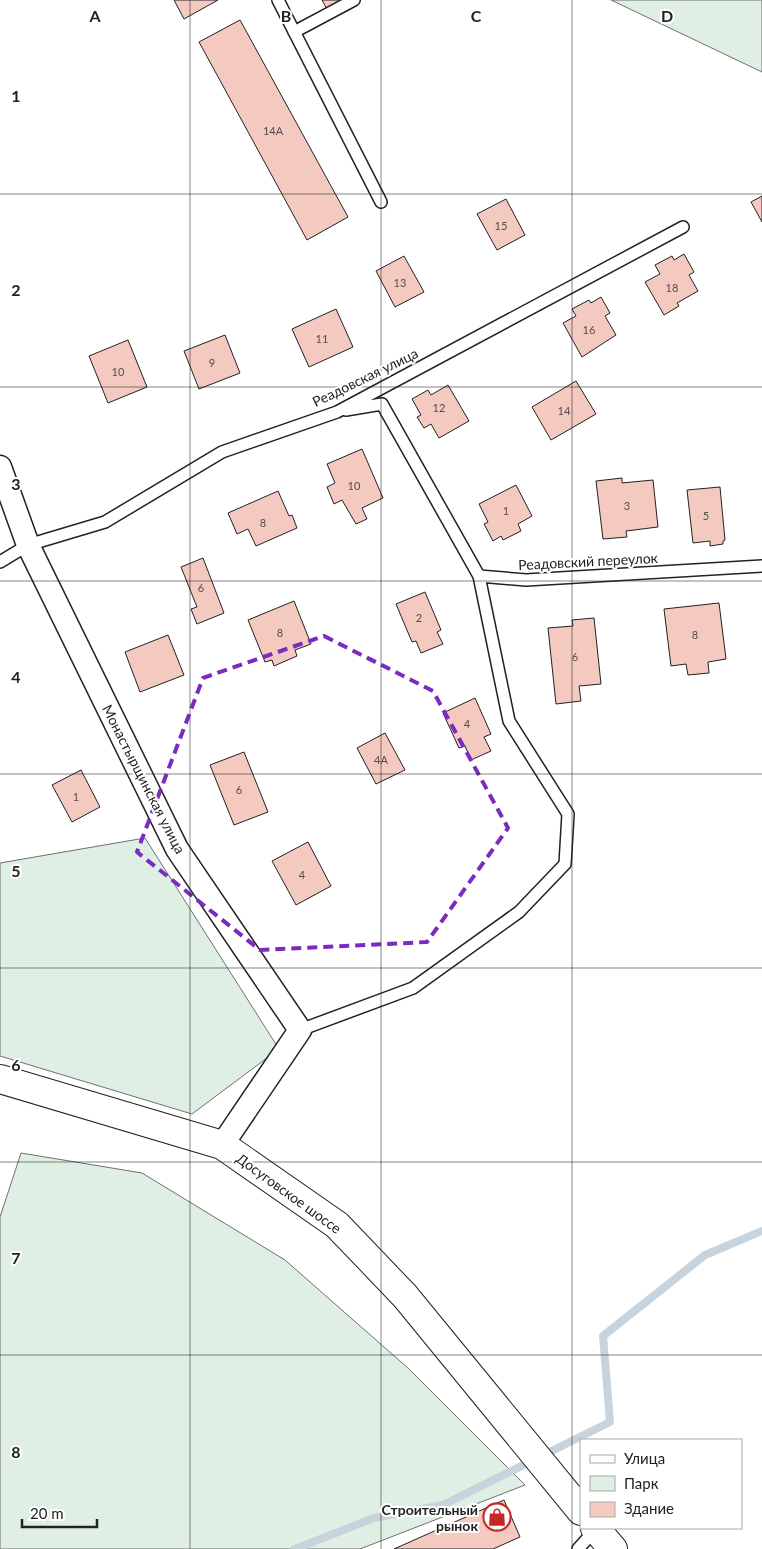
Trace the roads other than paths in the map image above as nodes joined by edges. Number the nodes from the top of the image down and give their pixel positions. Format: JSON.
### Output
{"nodes":[{"id":1,"x":278,"y":0,"type":"edge"},
{"id":2,"x":354,"y":0,"type":"edge"},
{"id":3,"x":294,"y":32,"type":"junction"},
{"id":4,"x":381,"y":202,"type":"dead end"},
{"id":5,"x":683,"y":227,"type":"dead end"},
{"id":6,"x":337,"y":412,"type":"junction"},
{"id":7,"x":0,"y":467,"type":"edge"},
{"id":8,"x":28,"y":545,"type":"junction"},
{"id":9,"x":0,"y":562,"type":"edge"},
{"id":10,"x":762,"y":566,"type":"edge"},
{"id":11,"x":479,"y":576,"type":"junction"},
{"id":12,"x":300,"y":1030,"type":"junction"},
{"id":13,"x":0,"y":1079,"type":"edge"},
{"id":14,"x":222,"y":1145,"type":"junction"},
{"id":15,"x":580,"y":1510,"type":"edge"},
{"id":16,"x":596,"y":1529,"type":"edge"},
{"id":17,"x":578,"y":1549,"type":"edge"}],
"edges":[{"from":1,"to":3,"type":"lane"},
{"from":2,"to":3,"type":"lane"},
{"from":3,"to":4,"type":"lane"},
{"from":5,"to":6,"type":"lane","name":"Реадовская улица"},
{"from":6,"to":8,"type":"lane","name":"Реадовская улица"},
{"from":6,"to":11,"type":"lane"},
{"from":7,"to":8,"type":"street","name":"Монастырщинская улица"},
{"from":8,"to":9,"type":"lane","name":"Реадовская улица"},
{"from":8,"to":12,"type":"street","name":"Монастырщинская улица"},
{"from":10,"to":11,"type":"lane","name":"Реадовский переулок"},
{"from":11,"to":12,"type":"lane"},
{"from":12,"to":14,"type":"street"},
{"from":13,"to":14,"type":"main road","name":"Досуговское шоссе"},
{"from":14,"to":15,"type":"main road","name":"Досуговское шоссе"},
{"from":16,"to":17,"type":"lane"}]}
